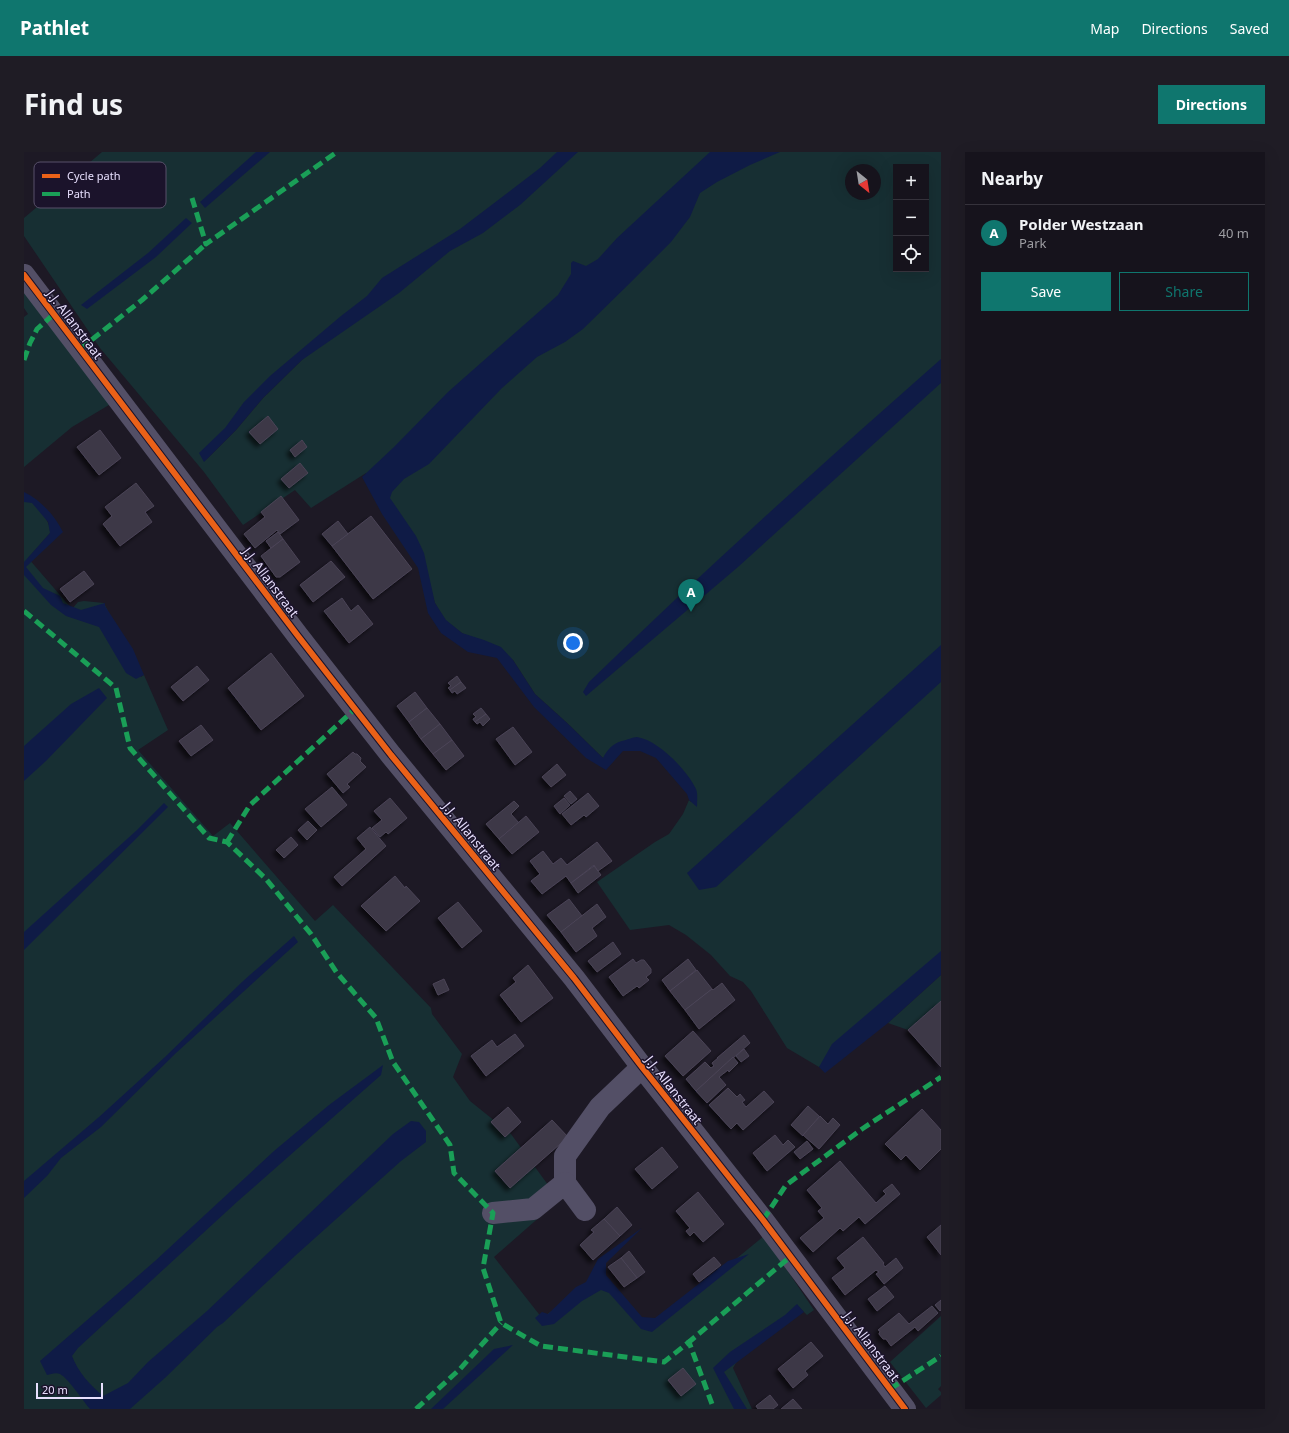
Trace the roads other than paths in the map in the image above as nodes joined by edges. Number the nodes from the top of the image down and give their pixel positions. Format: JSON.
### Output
{"nodes":[{"id":1,"x":24,"y":275,"type":"edge"},
{"id":2,"x":642,"y":1067,"type":"junction"},
{"id":3,"x":565,"y":1184,"type":"junction"},
{"id":4,"x":585,"y":1210,"type":"dead end"},
{"id":5,"x":494,"y":1213,"type":"dead end"},
{"id":6,"x":905,"y":1409,"type":"edge"}],
"edges":[{"from":1,"to":2,"type":"street","name":"J.J. Allanstraat"},
{"from":2,"to":3,"type":"street"},
{"from":2,"to":6,"type":"street","name":"J.J. Allanstraat"},
{"from":3,"to":4,"type":"street"},
{"from":3,"to":5,"type":"street"}]}
